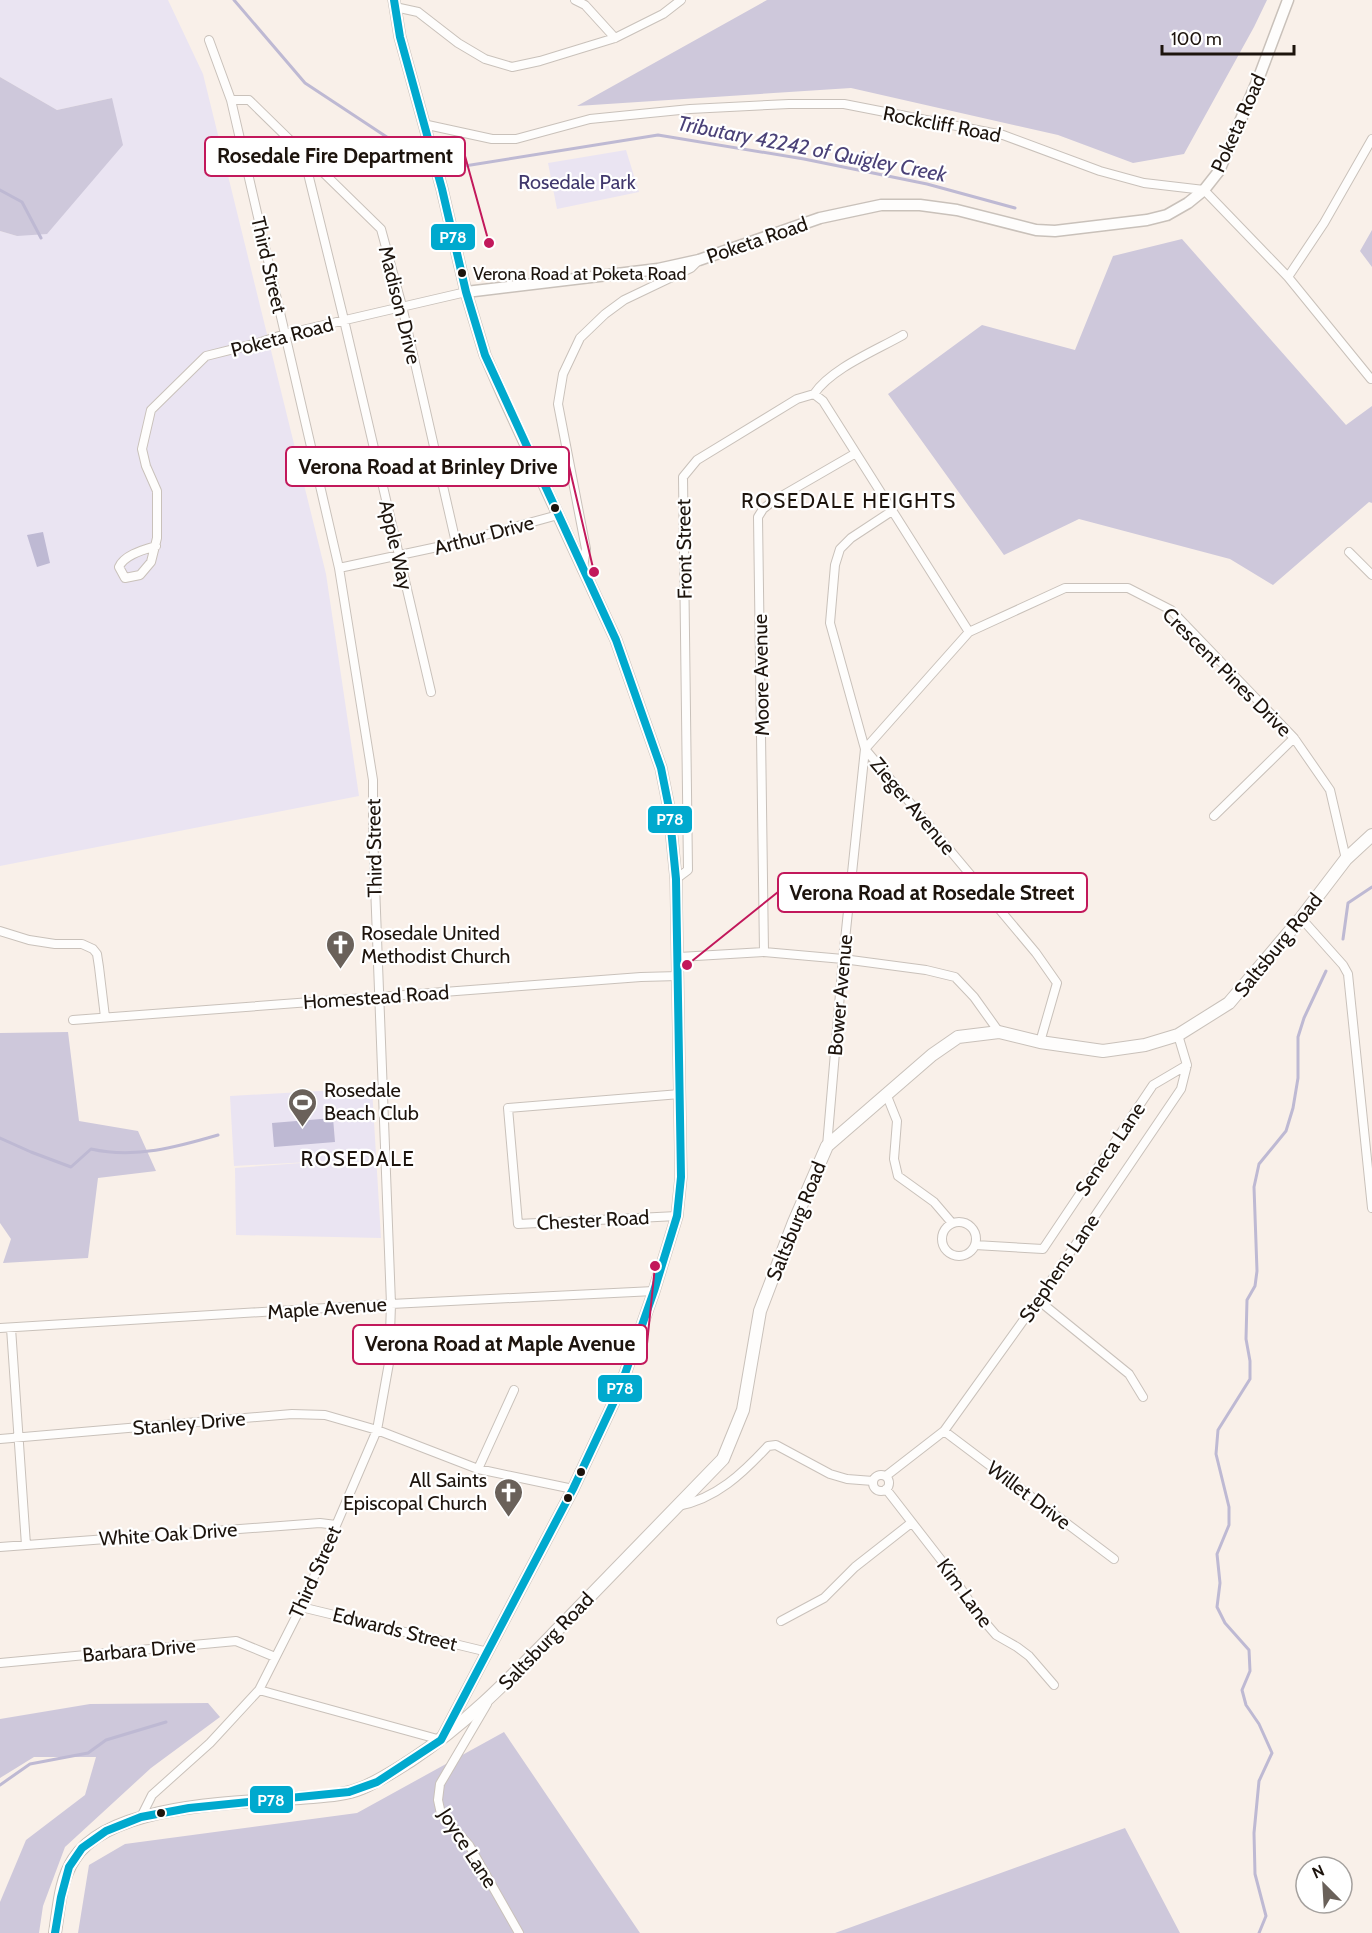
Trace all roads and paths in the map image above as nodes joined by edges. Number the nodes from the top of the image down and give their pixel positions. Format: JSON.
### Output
{"nodes":[{"id":1,"x":575,"y":0,"type":"edge"},
{"id":2,"x":681,"y":0,"type":"edge"},
{"id":3,"x":1288,"y":0,"type":"edge"},
{"id":4,"x":395,"y":4,"type":"edge"},
{"id":5,"x":615,"y":38,"type":"junction"},
{"id":6,"x":209,"y":40,"type":"dead end"},
{"id":7,"x":231,"y":100,"type":"junction"},
{"id":8,"x":423,"y":124,"type":"junction"},
{"id":9,"x":1372,"y":139,"type":"edge"},
{"id":10,"x":303,"y":153,"type":"junction"},
{"id":11,"x":1204,"y":190,"type":"junction"},
{"id":12,"x":699,"y":261,"type":"junction"},
{"id":13,"x":1288,"y":277,"type":"junction"},
{"id":14,"x":466,"y":292,"type":"junction"},
{"id":15,"x":402,"y":306,"type":"junction"},
{"id":16,"x":344,"y":320,"type":"junction"},
{"id":17,"x":285,"y":334,"type":"junction"},
{"id":18,"x":903,"y":335,"type":"dead end"},
{"id":19,"x":1371,"y":379,"type":"edge"},
{"id":20,"x":814,"y":394,"type":"junction"},
{"id":21,"x":856,"y":453,"type":"junction"},
{"id":22,"x":892,"y":511,"type":"junction"},
{"id":23,"x":558,"y":515,"type":"junction"},
{"id":24,"x":456,"y":543,"type":"junction"},
{"id":25,"x":156,"y":546,"type":"junction"},
{"id":26,"x":1348,"y":552,"type":"dead end"},
{"id":27,"x":398,"y":557,"type":"junction"},
{"id":28,"x":583,"y":567,"type":"junction"},
{"id":29,"x":339,"y":568,"type":"junction"},
{"id":30,"x":1372,"y":575,"type":"edge"},
{"id":31,"x":969,"y":632,"type":"junction"},
{"id":32,"x":431,"y":692,"type":"dead end"},
{"id":33,"x":1294,"y":738,"type":"junction"},
{"id":34,"x":865,"y":749,"type":"junction"},
{"id":35,"x":1214,"y":816,"type":"dead end"},
{"id":36,"x":1372,"y":835,"type":"edge"},
{"id":37,"x":1346,"y":859,"type":"junction"},
{"id":38,"x":676,"y":879,"type":"junction"},
{"id":39,"x":1301,"y":918,"type":"junction"},
{"id":40,"x":0,"y":931,"type":"edge"},
{"id":41,"x":764,"y":952,"type":"junction"},
{"id":42,"x":679,"y":957,"type":"junction"},
{"id":43,"x":843,"y":959,"type":"junction"},
{"id":44,"x":679,"y":976,"type":"junction"},
{"id":45,"x":379,"y":997,"type":"junction"},
{"id":46,"x":105,"y":1017,"type":"junction"},
{"id":47,"x":73,"y":1020,"type":"dead end"},
{"id":48,"x":999,"y":1032,"type":"junction"},
{"id":49,"x":1178,"y":1035,"type":"junction"},
{"id":50,"x":1040,"y":1042,"type":"junction"},
{"id":51,"x":1187,"y":1065,"type":"junction"},
{"id":52,"x":680,"y":1094,"type":"junction"},
{"id":53,"x":887,"y":1096,"type":"junction"},
{"id":54,"x":827,"y":1146,"type":"junction"},
{"id":55,"x":1372,"y":1208,"type":"edge"},
{"id":56,"x":677,"y":1216,"type":"junction"},
{"id":57,"x":952,"y":1223,"type":"junction"},
{"id":58,"x":975,"y":1245,"type":"junction"},
{"id":59,"x":654,"y":1291,"type":"junction"},
{"id":60,"x":1038,"y":1300,"type":"junction"},
{"id":61,"x":391,"y":1304,"type":"junction"},
{"id":62,"x":0,"y":1328,"type":"edge"},
{"id":63,"x":11,"y":1328,"type":"junction"},
{"id":64,"x":514,"y":1390,"type":"dead end"},
{"id":65,"x":1143,"y":1397,"type":"dead end"},
{"id":66,"x":377,"y":1430,"type":"junction"},
{"id":67,"x":944,"y":1431,"type":"junction"},
{"id":68,"x":18,"y":1437,"type":"junction"},
{"id":69,"x":0,"y":1439,"type":"edge"},
{"id":70,"x":478,"y":1469,"type":"junction"},
{"id":71,"x":886,"y":1476,"type":"junction"},
{"id":72,"x":873,"y":1481,"type":"junction"},
{"id":73,"x":573,"y":1489,"type":"junction"},
{"id":74,"x":886,"y":1489,"type":"junction"},
{"id":75,"x":678,"y":1506,"type":"junction"},
{"id":76,"x":911,"y":1523,"type":"junction"},
{"id":77,"x":336,"y":1525,"type":"junction"},
{"id":78,"x":26,"y":1545,"type":"junction"},
{"id":79,"x":0,"y":1547,"type":"edge"},
{"id":80,"x":1114,"y":1559,"type":"dead end"},
{"id":81,"x":301,"y":1607,"type":"junction"},
{"id":82,"x":781,"y":1621,"type":"dead end"},
{"id":83,"x":488,"y":1652,"type":"junction"},
{"id":84,"x":275,"y":1657,"type":"junction"},
{"id":85,"x":0,"y":1663,"type":"edge"},
{"id":86,"x":1054,"y":1685,"type":"dead end"},
{"id":87,"x":259,"y":1690,"type":"junction"},
{"id":88,"x":490,"y":1699,"type":"junction"},
{"id":89,"x":441,"y":1740,"type":"junction"},
{"id":90,"x":141,"y":1817,"type":"junction"},
{"id":91,"x":56,"y":1933,"type":"edge"},
{"id":92,"x":519,"y":1933,"type":"edge"}],
"edges":[{"from":1,"to":5,"type":"street"},
{"from":2,"to":5,"type":"street"},
{"from":3,"to":11,"type":"street","name":"Poketa Road"},
{"from":4,"to":5,"type":"street"},
{"from":4,"to":8,"type":"street"},
{"from":6,"to":7,"type":"street","name":"Third Street"},
{"from":7,"to":10,"type":"street","name":"Madison Drive"},
{"from":7,"to":17,"type":"street","name":"Third Street"},
{"from":8,"to":11,"type":"street","name":"Rockcliff Road"},
{"from":8,"to":14,"type":"street"},
{"from":9,"to":13,"type":"street"},
{"from":10,"to":15,"type":"street","name":"Madison Drive"},
{"from":10,"to":16,"type":"street","name":"Apple Way"},
{"from":11,"to":12,"type":"street","name":"Poketa Road"},
{"from":11,"to":13,"type":"street"},
{"from":12,"to":14,"type":"street","name":"Poketa Road"},
{"from":12,"to":28,"type":"street"},
{"from":13,"to":19,"type":"street"},
{"from":14,"to":15,"type":"street","name":"Poketa Road"},
{"from":14,"to":23,"type":"street"},
{"from":15,"to":16,"type":"street","name":"Poketa Road"},
{"from":15,"to":24,"type":"street","name":"Madison Drive"},
{"from":16,"to":17,"type":"street","name":"Poketa Road"},
{"from":16,"to":27,"type":"street","name":"Apple Way"},
{"from":17,"to":25,"type":"street","name":"Poketa Road"},
{"from":17,"to":29,"type":"street","name":"Third Street"},
{"from":18,"to":20,"type":"street","name":"Front Street"},
{"from":20,"to":21,"type":"street"},
{"from":20,"to":38,"type":"street","name":"Front Street"},
{"from":21,"to":22,"type":"street"},
{"from":21,"to":41,"type":"street","name":"Moore Avenue"},
{"from":22,"to":31,"type":"street"},
{"from":22,"to":34,"type":"street"},
{"from":23,"to":24,"type":"street","name":"Arthur Drive"},
{"from":23,"to":28,"type":"street"},
{"from":24,"to":27,"type":"street","name":"Arthur Drive"},
{"from":25,"to":25,"type":"street","name":"Poketa Road"},
{"from":26,"to":30,"type":"street"},
{"from":27,"to":29,"type":"street","name":"Arthur Drive"},
{"from":27,"to":32,"type":"street","name":"Apple Way"},
{"from":28,"to":38,"type":"street"},
{"from":29,"to":45,"type":"street","name":"Third Street"},
{"from":31,"to":33,"type":"street","name":"Crescent Pines Drive"},
{"from":31,"to":34,"type":"street"},
{"from":33,"to":35,"type":"street"},
{"from":33,"to":37,"type":"street","name":"Crescent Pines Drive"},
{"from":34,"to":43,"type":"street","name":"Bower Avenue"},
{"from":34,"to":50,"type":"street","name":"Zieger Avenue"},
{"from":36,"to":37,"type":"main road","name":"Saltsburg Road"},
{"from":37,"to":39,"type":"main road","name":"Saltsburg Road"},
{"from":38,"to":42,"type":"street"},
{"from":39,"to":49,"type":"main road","name":"Saltsburg Road"},
{"from":39,"to":55,"type":"street"},
{"from":40,"to":46,"type":"street"},
{"from":41,"to":42,"type":"street"},
{"from":41,"to":43,"type":"street"},
{"from":42,"to":44,"type":"street"},
{"from":43,"to":48,"type":"street"},
{"from":43,"to":54,"type":"street","name":"Bower Avenue"},
{"from":44,"to":45,"type":"street","name":"Homestead Road"},
{"from":44,"to":52,"type":"street"},
{"from":45,"to":46,"type":"street","name":"Homestead Road"},
{"from":45,"to":61,"type":"street","name":"Third Street"},
{"from":46,"to":47,"type":"street","name":"Homestead Road"},
{"from":48,"to":50,"type":"main road","name":"Saltsburg Road"},
{"from":48,"to":53,"type":"main road","name":"Saltsburg Road"},
{"from":49,"to":50,"type":"main road","name":"Saltsburg Road"},
{"from":49,"to":51,"type":"street"},
{"from":51,"to":58,"type":"street","name":"Seneca Lane"},
{"from":51,"to":60,"type":"street","name":"Stephens Lane"},
{"from":52,"to":56,"type":"street"},
{"from":52,"to":56,"type":"street","name":"Chester Road"},
{"from":53,"to":54,"type":"main road","name":"Saltsburg Road"},
{"from":53,"to":57,"type":"street"},
{"from":54,"to":75,"type":"main road","name":"Saltsburg Road"},
{"from":56,"to":59,"type":"street"},
{"from":57,"to":58,"type":"street"},
{"from":57,"to":58,"type":"street"},
{"from":59,"to":61,"type":"street","name":"Maple Avenue"},
{"from":59,"to":73,"type":"street"},
{"from":60,"to":65,"type":"street"},
{"from":60,"to":67,"type":"street","name":"Stephens Lane"},
{"from":61,"to":63,"type":"street","name":"Maple Avenue"},
{"from":61,"to":66,"type":"street","name":"Third Street"},
{"from":62,"to":63,"type":"street","name":"Maple Avenue"},
{"from":63,"to":68,"type":"street"},
{"from":64,"to":70,"type":"street"},
{"from":66,"to":68,"type":"street","name":"Stanley Drive"},
{"from":66,"to":70,"type":"street","name":"Stanley Drive"},
{"from":66,"to":77,"type":"street","name":"Third Street"},
{"from":67,"to":71,"type":"street","name":"Stephens Lane"},
{"from":67,"to":80,"type":"street","name":"Willet Drive"},
{"from":68,"to":69,"type":"street","name":"Stanley Drive"},
{"from":68,"to":78,"type":"street"},
{"from":70,"to":73,"type":"street","name":"Stanley Drive"},
{"from":71,"to":72,"type":"street"},
{"from":71,"to":74,"type":"street"},
{"from":72,"to":74,"type":"street"},
{"from":72,"to":75,"type":"street"},
{"from":73,"to":83,"type":"street"},
{"from":74,"to":76,"type":"street","name":"Kim Lane"},
{"from":75,"to":88,"type":"main road","name":"Saltsburg Road"},
{"from":76,"to":82,"type":"street"},
{"from":76,"to":86,"type":"street","name":"Kim Lane"},
{"from":77,"to":78,"type":"street","name":"White Oak Drive"},
{"from":77,"to":81,"type":"street","name":"Third Street"},
{"from":78,"to":79,"type":"street","name":"White Oak Drive"},
{"from":81,"to":83,"type":"street","name":"Edwards Street"},
{"from":81,"to":84,"type":"street","name":"Third Street"},
{"from":83,"to":89,"type":"street"},
{"from":84,"to":85,"type":"street","name":"Barbara Drive"},
{"from":84,"to":87,"type":"street","name":"Third Street"},
{"from":87,"to":89,"type":"street"},
{"from":87,"to":90,"type":"street","name":"Third Street"},
{"from":88,"to":89,"type":"main road","name":"Saltsburg Road"},
{"from":88,"to":92,"type":"street","name":"Joyce Lane"},
{"from":89,"to":90,"type":"main road","name":"Saltsburg Road"},
{"from":90,"to":91,"type":"main road","name":"Saltsburg Road"}]}
